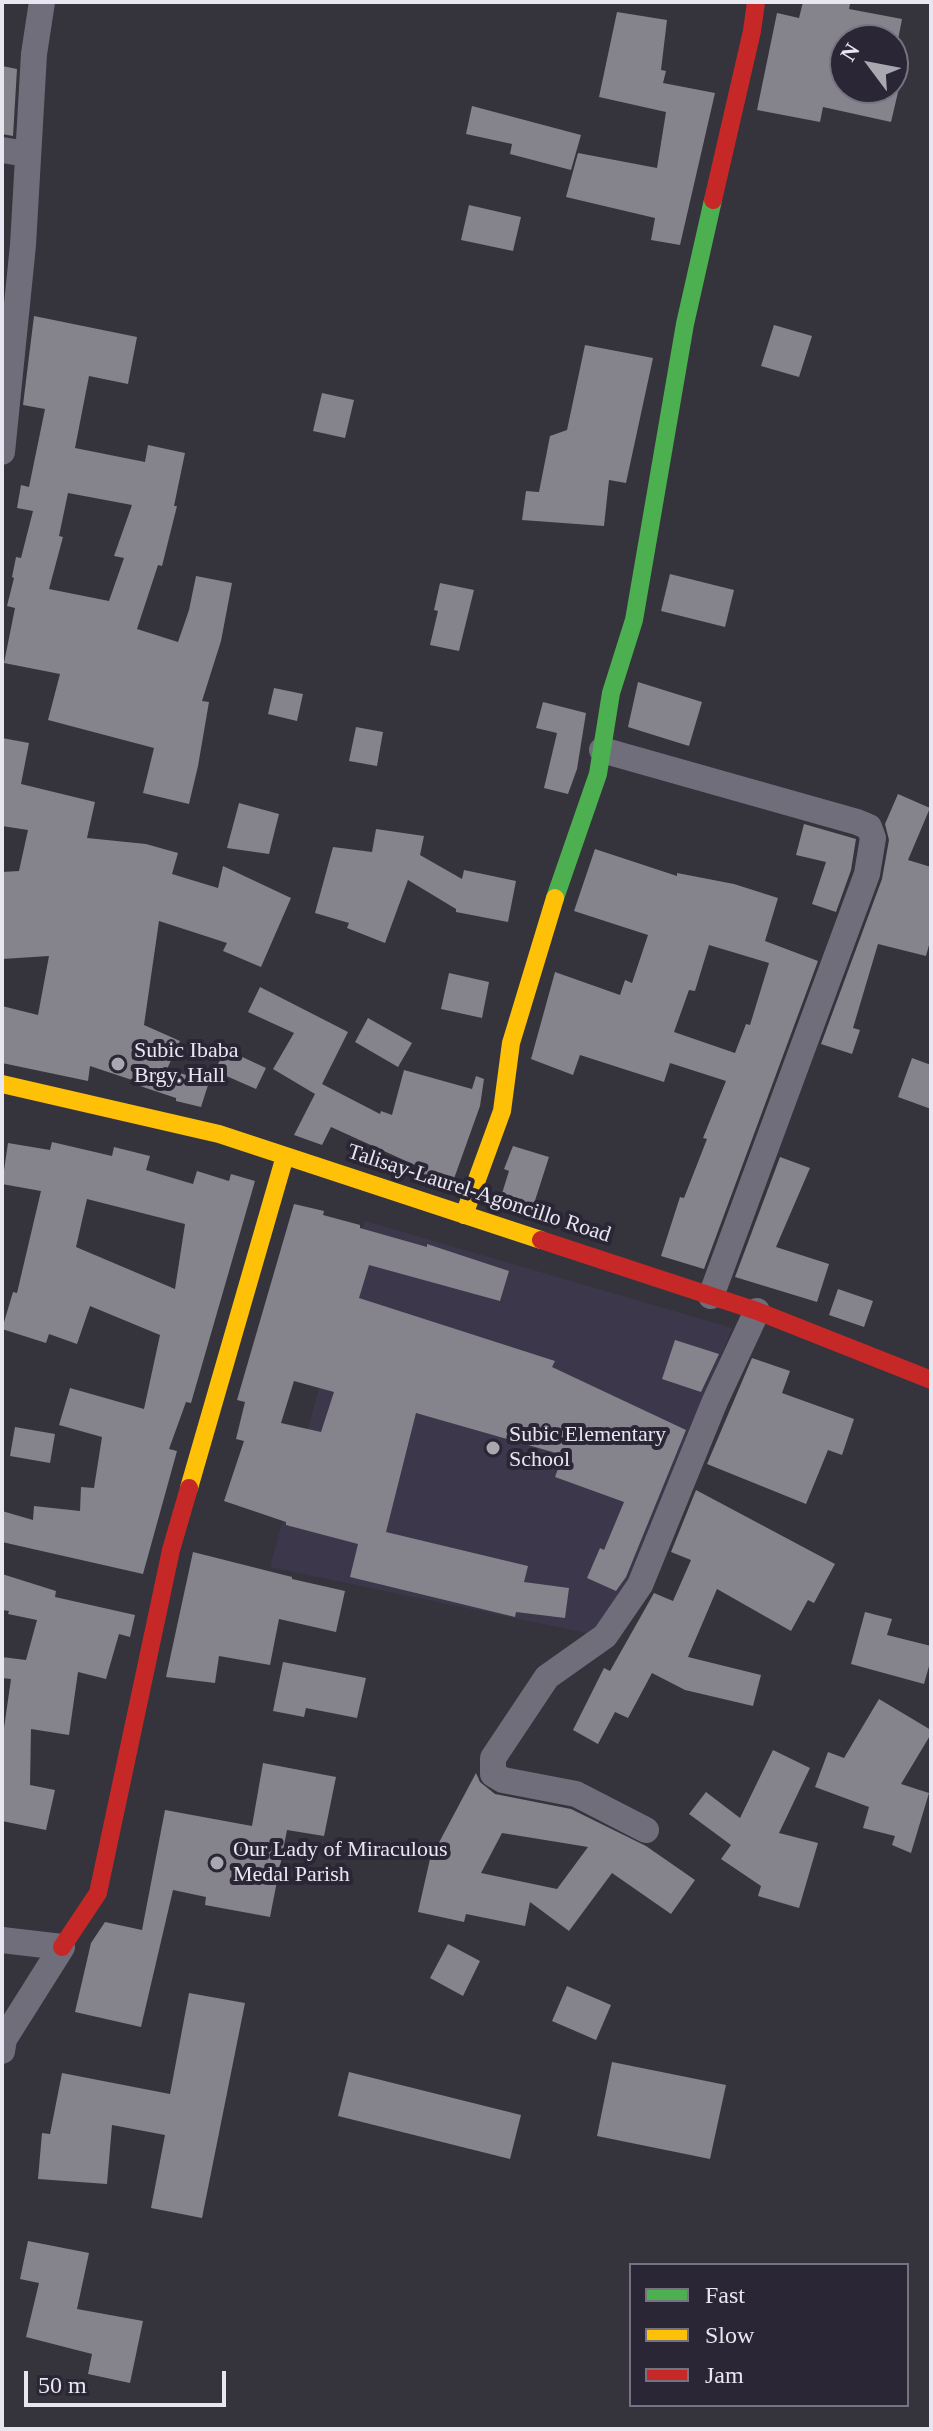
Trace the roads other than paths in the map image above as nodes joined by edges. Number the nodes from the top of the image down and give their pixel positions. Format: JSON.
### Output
{"nodes":[{"id":1,"x":42,"y":2,"type":"edge"},
{"id":2,"x":756,"y":2,"type":"edge"},
{"id":3,"x":15,"y":152,"type":"edge"},
{"id":4,"x":2,"y":452,"type":"edge"},
{"id":5,"x":602,"y":750,"type":"junction"},
{"id":6,"x":2,"y":1084,"type":"edge"},
{"id":7,"x":285,"y":1156,"type":"junction"},
{"id":8,"x":464,"y":1215,"type":"junction"},
{"id":9,"x":711,"y":1296,"type":"junction"},
{"id":10,"x":757,"y":1311,"type":"junction"},
{"id":11,"x":931,"y":1380,"type":"edge"},
{"id":12,"x":646,"y":1830,"type":"dead end"},
{"id":13,"x":2,"y":1940,"type":"edge"},
{"id":14,"x":62,"y":1947,"type":"junction"},
{"id":15,"x":2,"y":2051,"type":"edge"}],
"edges":[{"from":1,"to":3,"type":"street"},
{"from":2,"to":5,"type":"street"},
{"from":3,"to":4,"type":"street"},
{"from":5,"to":8,"type":"street"},
{"from":5,"to":9,"type":"street"},
{"from":6,"to":7,"type":"street","name":"Talisay-Laurel-Agoncillo Road"},
{"from":7,"to":8,"type":"street","name":"Talisay-Laurel-Agoncillo Road"},
{"from":7,"to":14,"type":"street"},
{"from":8,"to":9,"type":"street","name":"Talisay-Laurel-Agoncillo Road"},
{"from":9,"to":10,"type":"street","name":"Talisay-Laurel-Agoncillo Road"},
{"from":10,"to":11,"type":"street","name":"Talisay-Laurel-Agoncillo Road"},
{"from":10,"to":12,"type":"street"},
{"from":13,"to":14,"type":"street"},
{"from":14,"to":15,"type":"street"}]}
